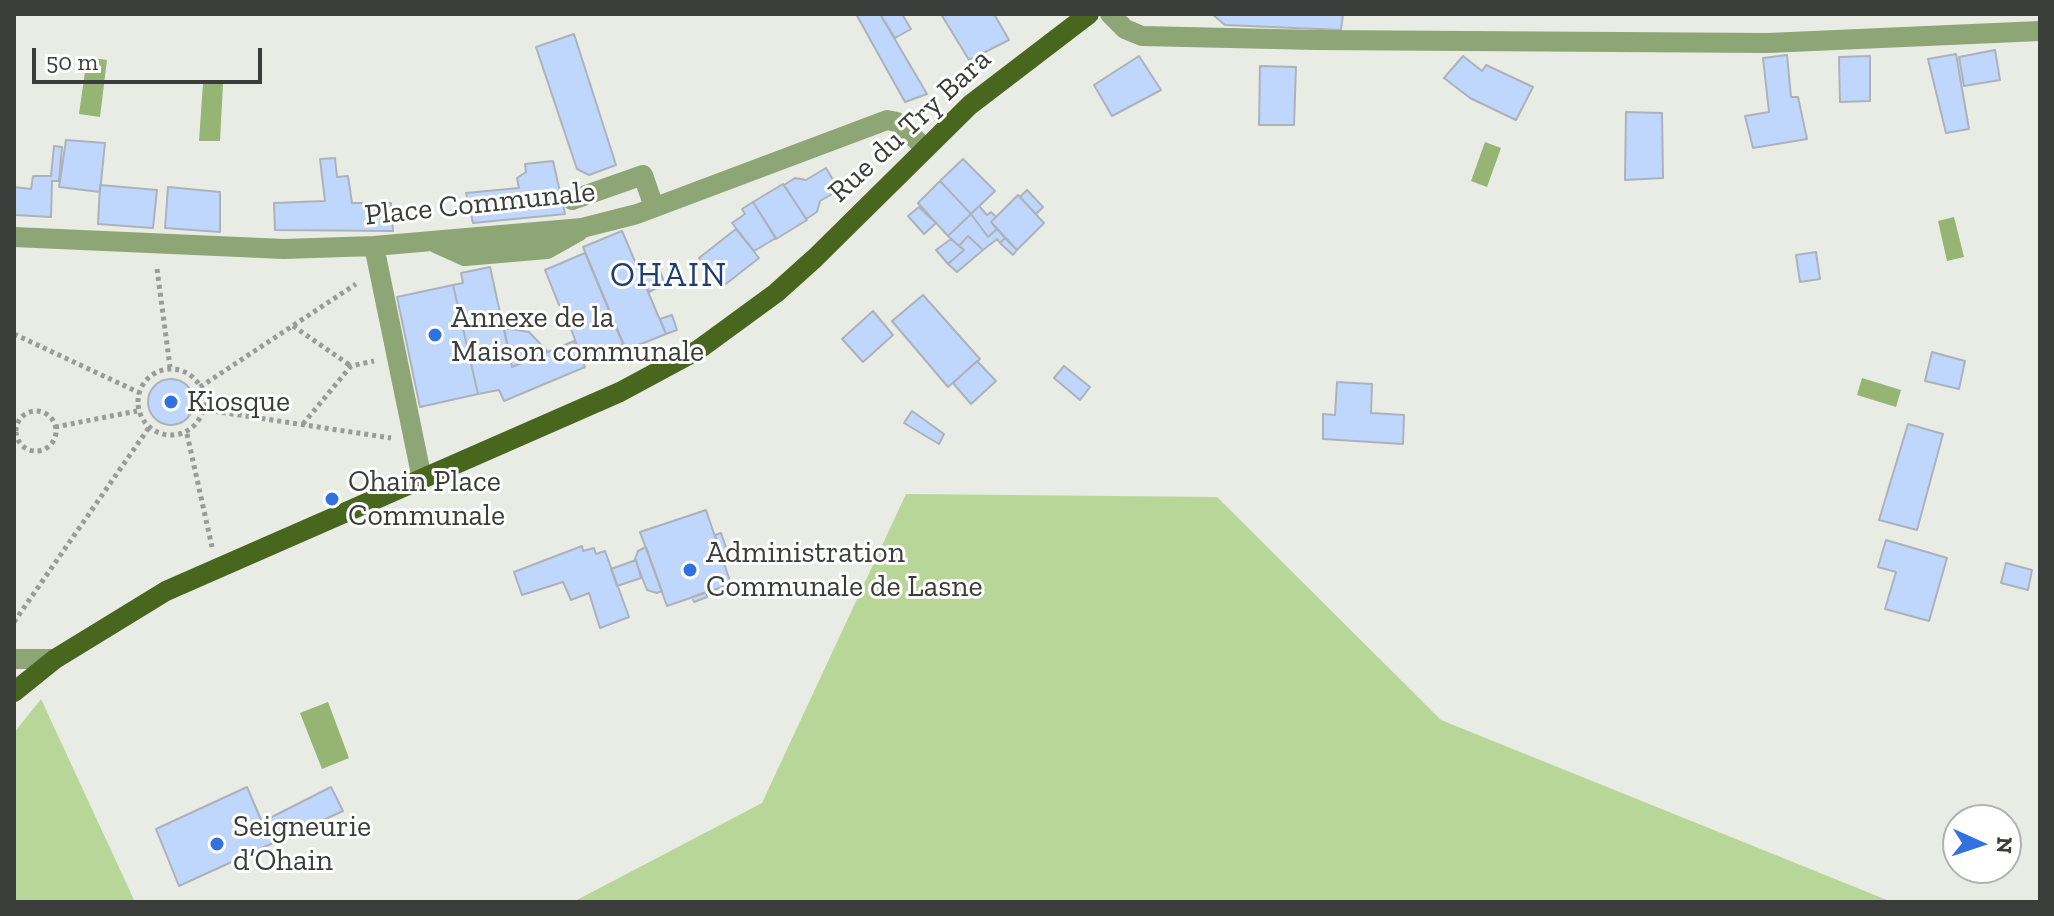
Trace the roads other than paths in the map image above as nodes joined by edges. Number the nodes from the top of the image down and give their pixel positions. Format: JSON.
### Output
{"nodes":[{"id":1,"x":1089,"y":14,"type":"edge"},
{"id":2,"x":1110,"y":14,"type":"edge"},
{"id":3,"x":2040,"y":31,"type":"edge"},
{"id":4,"x":924,"y":147,"type":"junction"},
{"id":5,"x":572,"y":200,"type":"dead end"},
{"id":6,"x":654,"y":207,"type":"junction"},
{"id":7,"x":14,"y":237,"type":"edge"},
{"id":8,"x":374,"y":246,"type":"junction"},
{"id":9,"x":422,"y":479,"type":"junction"},
{"id":10,"x":14,"y":659,"type":"edge"},
{"id":11,"x":55,"y":659,"type":"junction"},
{"id":12,"x":14,"y":692,"type":"edge"}],
"edges":[{"from":1,"to":4,"type":"main road","name":"Rue du Try Bara"},
{"from":2,"to":3,"type":"street"},
{"from":4,"to":6,"type":"street","name":"Place Communale"},
{"from":4,"to":9,"type":"main road","name":"Rue du Try Bara"},
{"from":5,"to":6,"type":"street"},
{"from":6,"to":8,"type":"street","name":"Place Communale"},
{"from":7,"to":8,"type":"street","name":"Place Communale"},
{"from":8,"to":9,"type":"street"},
{"from":9,"to":11,"type":"main road"},
{"from":10,"to":11,"type":"street"},
{"from":11,"to":12,"type":"main road"}]}
